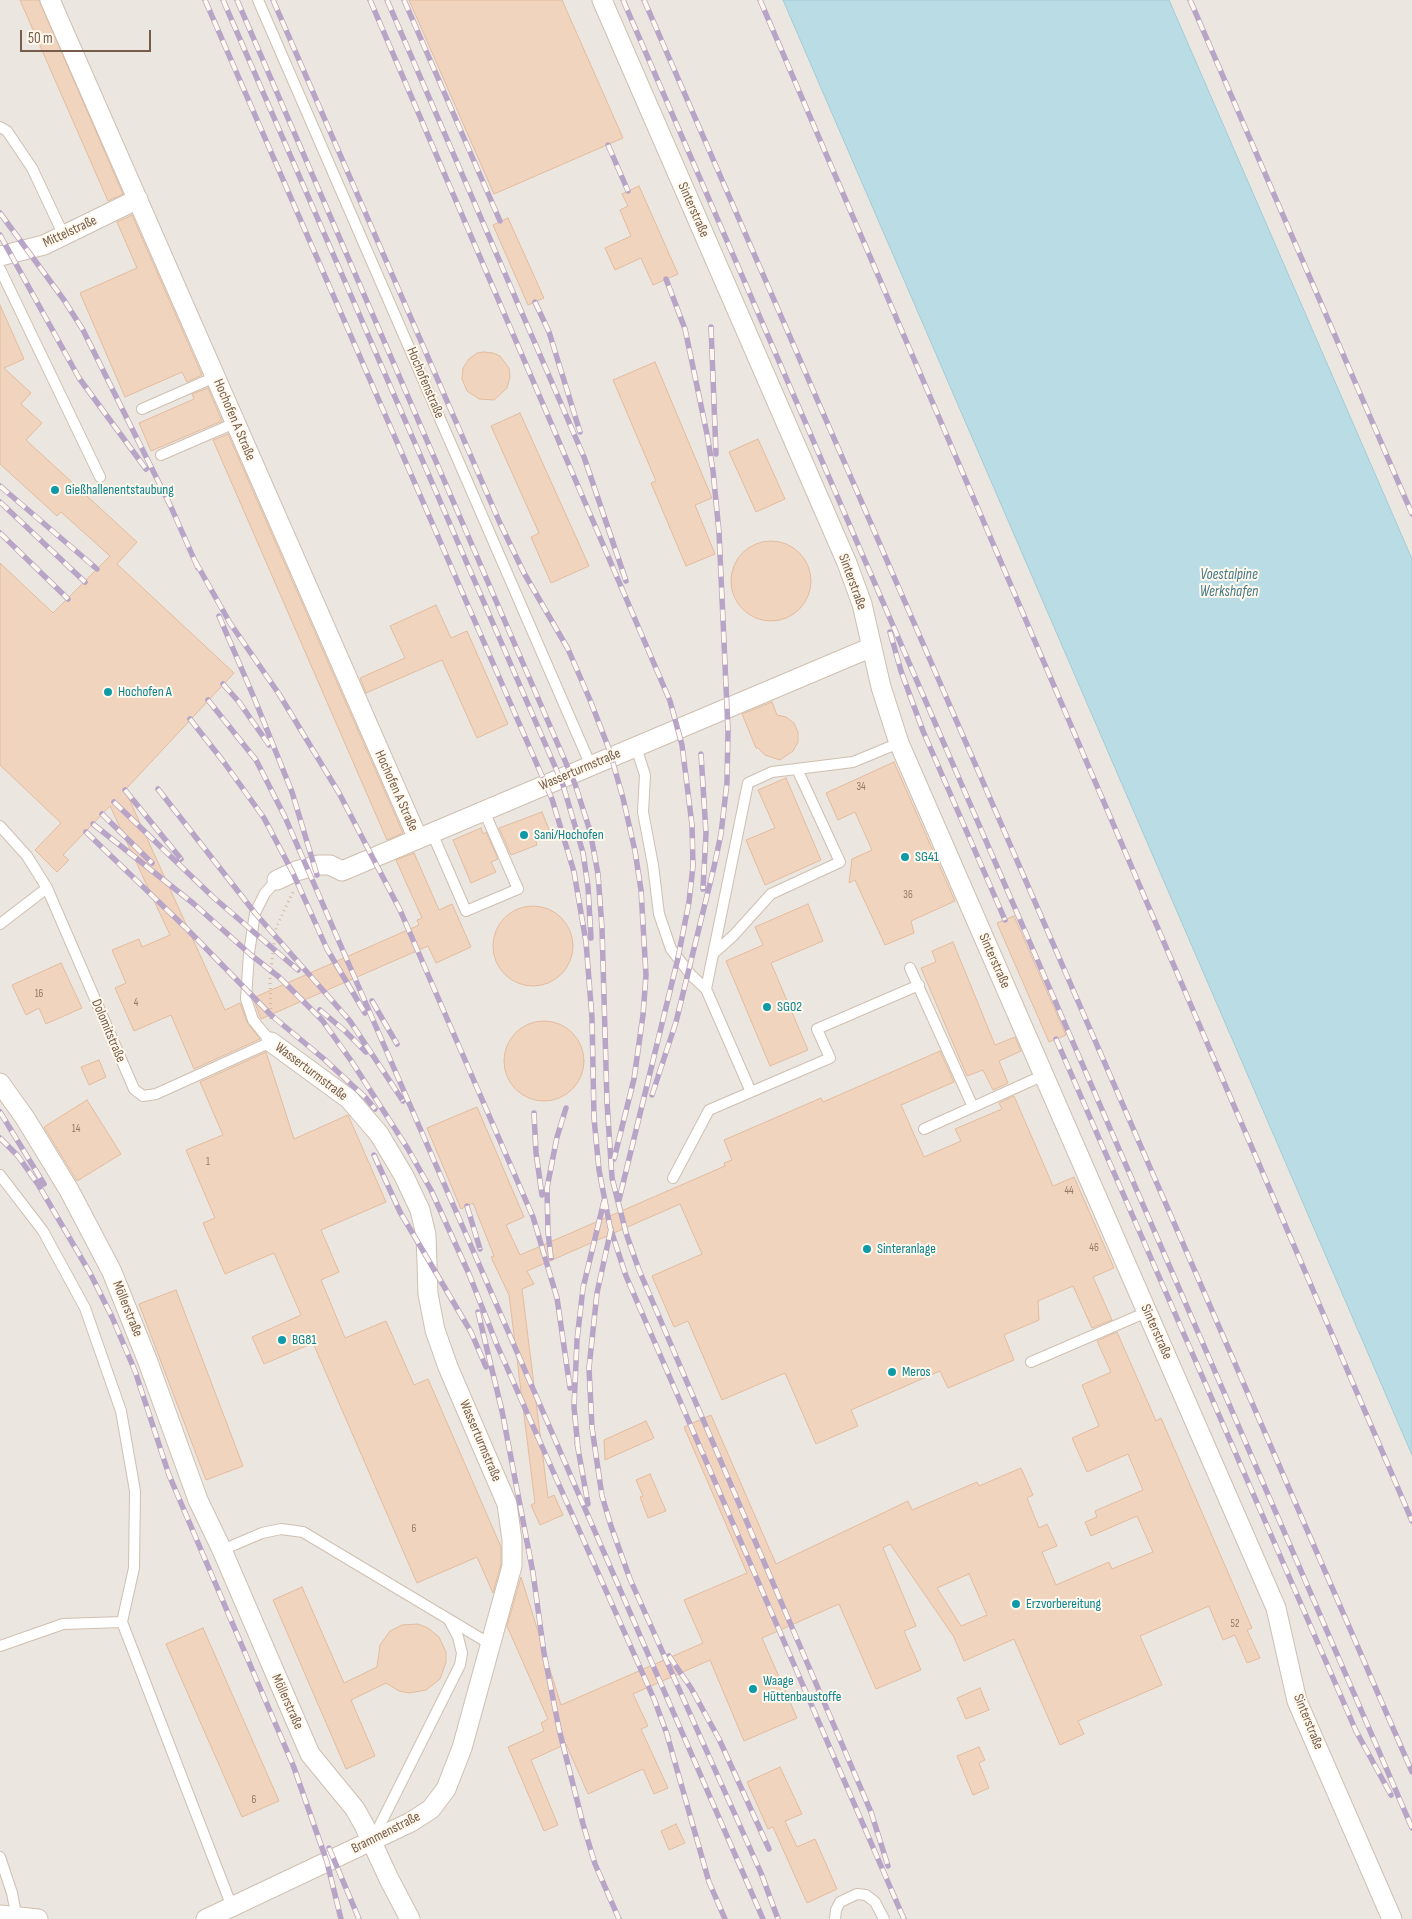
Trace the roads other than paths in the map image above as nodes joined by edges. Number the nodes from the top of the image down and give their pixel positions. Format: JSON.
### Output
{"nodes":[{"id":1,"x":50,"y":0,"type":"edge"},
{"id":2,"x":258,"y":0,"type":"edge"},
{"id":3,"x":602,"y":0,"type":"edge"},
{"id":4,"x":0,"y":128,"type":"edge"},
{"id":5,"x":138,"y":199,"type":"junction"},
{"id":6,"x":64,"y":236,"type":"junction"},
{"id":7,"x":0,"y":256,"type":"edge"},
{"id":8,"x":0,"y":270,"type":"edge"},
{"id":9,"x":215,"y":377,"type":"junction"},
{"id":10,"x":142,"y":409,"type":"dead end"},
{"id":11,"x":236,"y":423,"type":"junction"},
{"id":12,"x":161,"y":455,"type":"dead end"},
{"id":13,"x":100,"y":477,"type":"dead end"},
{"id":14,"x":872,"y":647,"type":"junction"},
{"id":15,"x":899,"y":743,"type":"junction"},
{"id":16,"x":636,"y":747,"type":"junction"},
{"id":17,"x":591,"y":766,"type":"junction"},
{"id":18,"x":797,"y":769,"type":"junction"},
{"id":19,"x":484,"y":811,"type":"junction"},
{"id":20,"x":0,"y":826,"type":"edge"},
{"id":21,"x":425,"y":836,"type":"junction"},
{"id":22,"x":277,"y":880,"type":"joint"},
{"id":23,"x":48,"y":888,"type":"junction"},
{"id":24,"x":0,"y":924,"type":"edge"},
{"id":25,"x":714,"y":953,"type":"junction"},
{"id":26,"x":910,"y":968,"type":"dead end"},
{"id":27,"x":918,"y":986,"type":"junction"},
{"id":28,"x":706,"y":989,"type":"junction"},
{"id":29,"x":271,"y":1042,"type":"junction"},
{"id":30,"x":1044,"y":1075,"type":"junction"},
{"id":31,"x":0,"y":1083,"type":"edge"},
{"id":32,"x":751,"y":1092,"type":"junction"},
{"id":33,"x":973,"y":1107,"type":"junction"},
{"id":34,"x":924,"y":1129,"type":"dead end"},
{"id":35,"x":0,"y":1175,"type":"edge"},
{"id":36,"x":673,"y":1178,"type":"dead end"},
{"id":37,"x":1147,"y":1312,"type":"junction"},
{"id":38,"x":1031,"y":1362,"type":"dead end"},
{"id":39,"x":222,"y":1550,"type":"junction"},
{"id":40,"x":449,"y":1619,"type":"junction"},
{"id":41,"x":122,"y":1622,"type":"junction"},
{"id":42,"x":490,"y":1644,"type":"junction"},
{"id":43,"x":0,"y":1646,"type":"edge"},
{"id":44,"x":372,"y":1841,"type":"junction"},
{"id":45,"x":0,"y":1857,"type":"edge"},
{"id":46,"x":232,"y":1907,"type":"junction"},
{"id":47,"x":11,"y":1917,"type":"edge"},
{"id":48,"x":38,"y":1919,"type":"edge"},
{"id":49,"x":206,"y":1919,"type":"edge"},
{"id":50,"x":410,"y":1919,"type":"edge"},
{"id":51,"x":835,"y":1919,"type":"edge"},
{"id":52,"x":884,"y":1919,"type":"edge"},
{"id":53,"x":1392,"y":1919,"type":"edge"}],
"edges":[{"from":1,"to":5,"type":"street","name":"Hochofen A Straße"},
{"from":2,"to":17,"type":"lane","name":"Hochofenstraße"},
{"from":3,"to":14,"type":"street","name":"Sinterstraße"},
{"from":4,"to":6,"type":"lane"},
{"from":5,"to":6,"type":"street","name":"Mittelstraße"},
{"from":5,"to":9,"type":"street","name":"Hochofen A Straße"},
{"from":6,"to":7,"type":"street","name":"Mittelstraße"},
{"from":8,"to":13,"type":"lane"},
{"from":9,"to":10,"type":"lane"},
{"from":9,"to":11,"type":"street","name":"Hochofen A Straße"},
{"from":11,"to":12,"type":"lane"},
{"from":11,"to":21,"type":"street","name":"Hochofen A Straße"},
{"from":14,"to":15,"type":"street","name":"Sinterstraße"},
{"from":14,"to":16,"type":"street","name":"Wasserturmstraße"},
{"from":15,"to":18,"type":"lane"},
{"from":15,"to":30,"type":"street","name":"Sinterstraße"},
{"from":16,"to":17,"type":"street","name":"Wasserturmstraße"},
{"from":16,"to":28,"type":"lane"},
{"from":17,"to":19,"type":"street","name":"Wasserturmstraße"},
{"from":18,"to":25,"type":"lane"},
{"from":18,"to":25,"type":"lane"},
{"from":19,"to":21,"type":"street","name":"Wasserturmstraße"},
{"from":19,"to":21,"type":"lane"},
{"from":20,"to":23,"type":"lane"},
{"from":21,"to":22,"type":"street","name":"Wasserturmstraße"},
{"from":22,"to":29,"type":"lane","name":"Wasserturmstraße"},
{"from":23,"to":24,"type":"lane"},
{"from":23,"to":29,"type":"lane","name":"Dolomitstraße"},
{"from":25,"to":28,"type":"lane"},
{"from":26,"to":27,"type":"lane"},
{"from":27,"to":32,"type":"lane"},
{"from":27,"to":33,"type":"lane"},
{"from":28,"to":32,"type":"lane"},
{"from":29,"to":42,"type":"street","name":"Wasserturmstraße"},
{"from":30,"to":33,"type":"lane"},
{"from":30,"to":37,"type":"street","name":"Sinterstraße"},
{"from":31,"to":39,"type":"street","name":"Möllerstraße"},
{"from":32,"to":36,"type":"lane"},
{"from":33,"to":34,"type":"lane"},
{"from":35,"to":41,"type":"lane"},
{"from":37,"to":38,"type":"lane"},
{"from":37,"to":53,"type":"street","name":"Sinterstraße"},
{"from":39,"to":40,"type":"lane"},
{"from":39,"to":44,"type":"street","name":"Möllerstraße"},
{"from":40,"to":42,"type":"lane"},
{"from":40,"to":44,"type":"lane"},
{"from":41,"to":43,"type":"lane"},
{"from":41,"to":46,"type":"lane"},
{"from":42,"to":44,"type":"street","name":"Brammenstraße"},
{"from":44,"to":46,"type":"street","name":"Brammenstraße"},
{"from":44,"to":50,"type":"street","name":"Möllerstraße"},
{"from":45,"to":47,"type":"lane"},
{"from":46,"to":49,"type":"street","name":"Brammenstraße"},
{"from":47,"to":48,"type":"street"},
{"from":51,"to":52,"type":"lane"}]}
